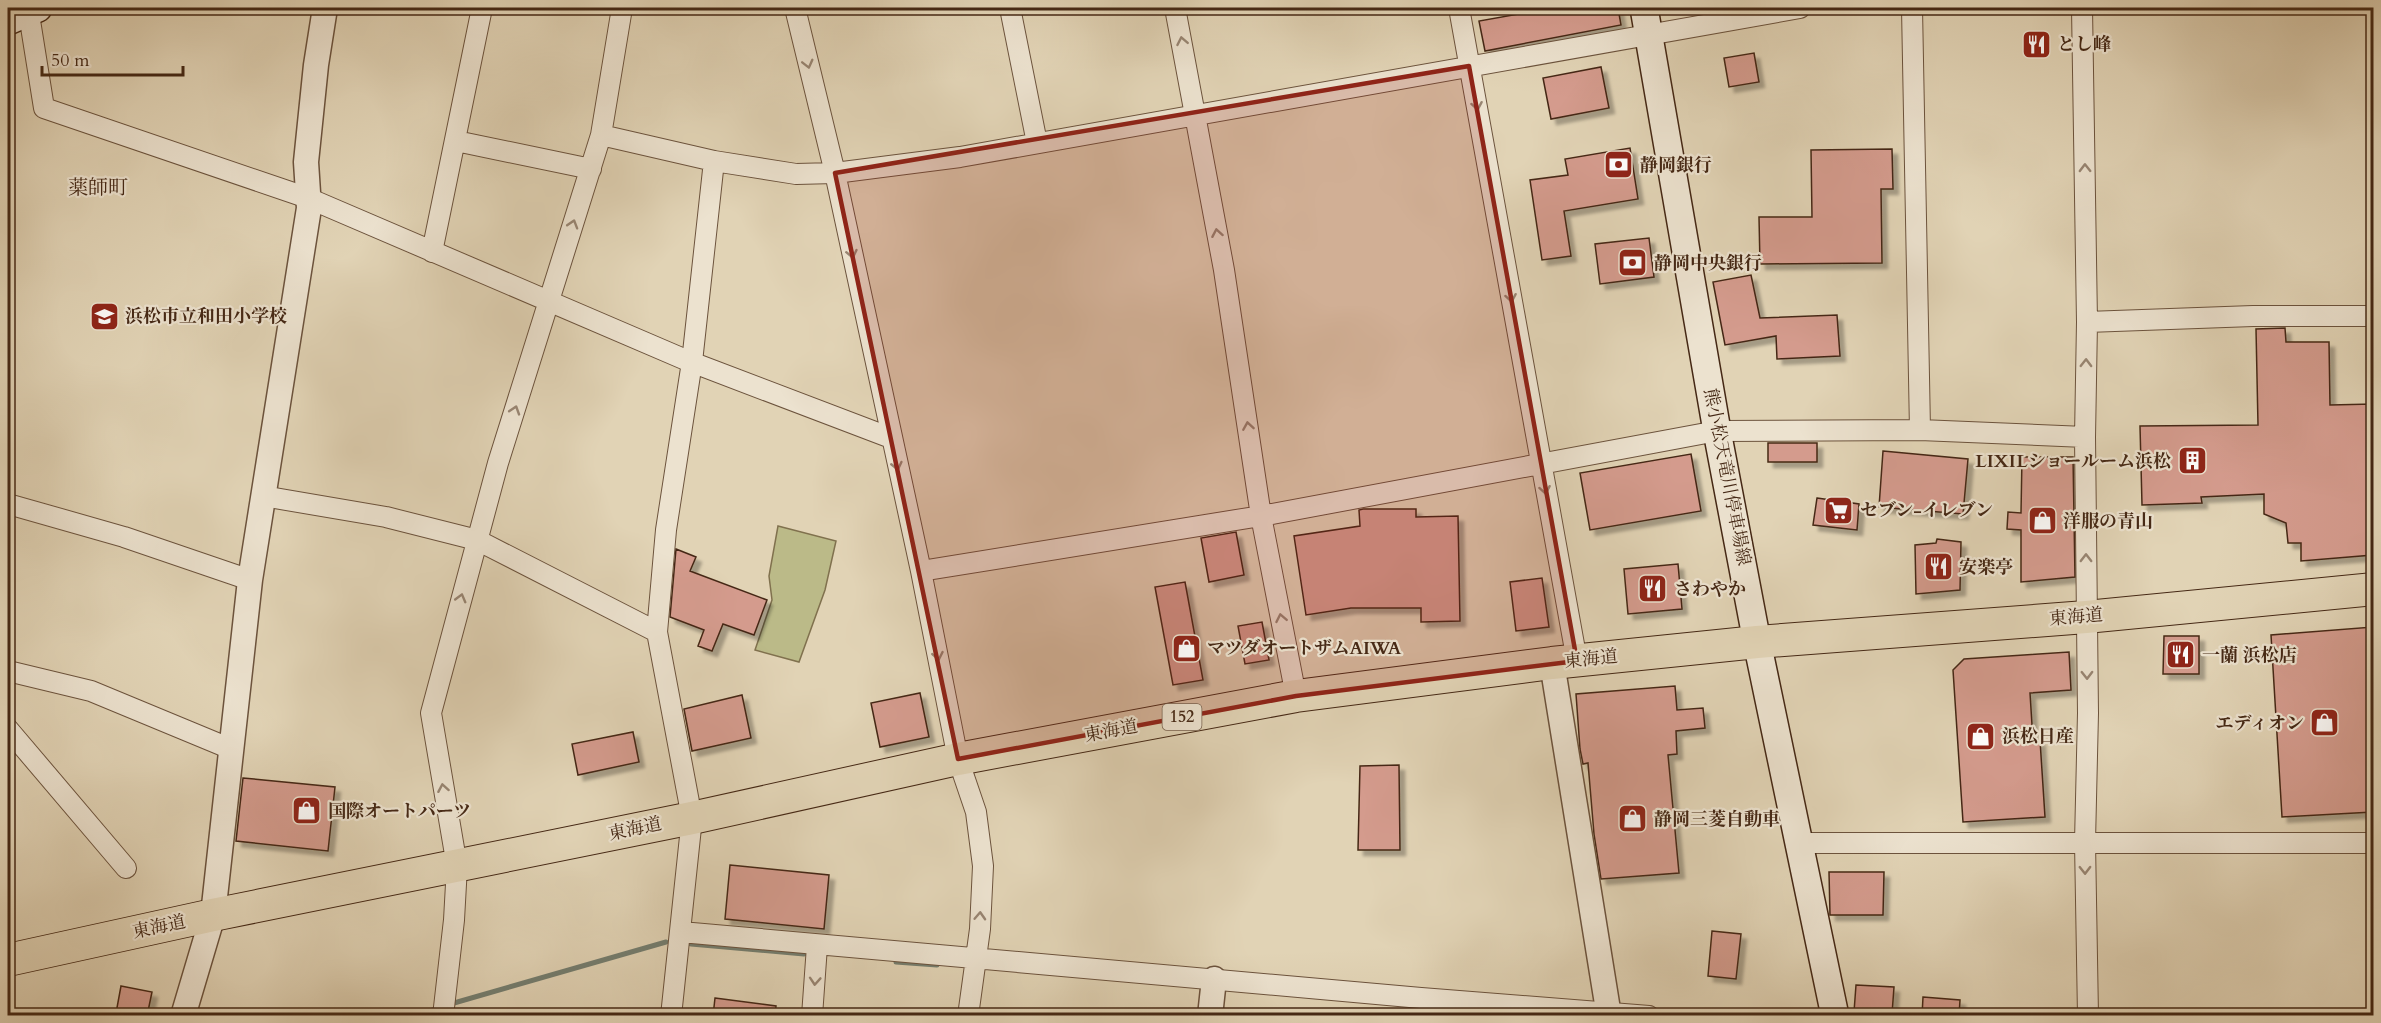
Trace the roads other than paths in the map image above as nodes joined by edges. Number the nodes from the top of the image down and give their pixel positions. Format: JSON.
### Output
{"nodes":[{"id":1,"x":325,"y":8,"type":"edge"},
{"id":2,"x":482,"y":8,"type":"edge"},
{"id":3,"x":622,"y":8,"type":"edge"},
{"id":4,"x":795,"y":8,"type":"edge"},
{"id":5,"x":1010,"y":8,"type":"edge"},
{"id":6,"x":1175,"y":8,"type":"edge"},
{"id":7,"x":1459,"y":8,"type":"edge"},
{"id":8,"x":1644,"y":8,"type":"edge"},
{"id":9,"x":1800,"y":8,"type":"edge"},
{"id":10,"x":1912,"y":8,"type":"edge"},
{"id":11,"x":2082,"y":8,"type":"edge"},
{"id":12,"x":25,"y":12,"type":"edge"},
{"id":13,"x":1648,"y":34,"type":"junction"},
{"id":14,"x":1469,"y":66,"type":"junction"},
{"id":15,"x":1196,"y":115,"type":"junction"},
{"id":16,"x":601,"y":135,"type":"junction"},
{"id":17,"x":456,"y":141,"type":"junction"},
{"id":18,"x":1037,"y":143,"type":"junction"},
{"id":19,"x":714,"y":161,"type":"junction"},
{"id":20,"x":591,"y":169,"type":"junction"},
{"id":21,"x":835,"y":174,"type":"junction"},
{"id":22,"x":308,"y":198,"type":"junction"},
{"id":23,"x":432,"y":252,"type":"junction"},
{"id":24,"x":549,"y":303,"type":"junction"},
{"id":25,"x":2373,"y":316,"type":"edge"},
{"id":26,"x":2087,"y":322,"type":"junction"},
{"id":27,"x":692,"y":363,"type":"junction"},
{"id":28,"x":1920,"y":430,"type":"junction"},
{"id":29,"x":1718,"y":431,"type":"junction"},
{"id":30,"x":2085,"y":436,"type":"junction"},
{"id":31,"x":891,"y":438,"type":"junction"},
{"id":32,"x":1541,"y":465,"type":"junction"},
{"id":33,"x":263,"y":496,"type":"junction"},
{"id":34,"x":8,"y":504,"type":"edge"},
{"id":35,"x":1262,"y":516,"type":"junction"},
{"id":36,"x":477,"y":540,"type":"junction"},
{"id":37,"x":921,"y":571,"type":"junction"},
{"id":38,"x":250,"y":580,"type":"junction"},
{"id":39,"x":2373,"y":589,"type":"edge"},
{"id":40,"x":2086,"y":617,"type":"junction"},
{"id":41,"x":657,"y":632,"type":"junction"},
{"id":42,"x":1757,"y":642,"type":"junction"},
{"id":43,"x":1564,"y":662,"type":"junction"},
{"id":44,"x":8,"y":671,"type":"edge"},
{"id":45,"x":1296,"y":696,"type":"junction"},
{"id":46,"x":8,"y":729,"type":"edge"},
{"id":47,"x":231,"y":749,"type":"junction"},
{"id":48,"x":958,"y":759,"type":"junction"},
{"id":49,"x":692,"y":818,"type":"junction"},
{"id":50,"x":1800,"y":843,"type":"junction"},
{"id":51,"x":2085,"y":843,"type":"junction"},
{"id":52,"x":2373,"y":843,"type":"edge"},
{"id":53,"x":457,"y":866,"type":"junction"},
{"id":54,"x":126,"y":868,"type":"dead end"},
{"id":55,"x":213,"y":915,"type":"junction"},
{"id":56,"x":681,"y":932,"type":"junction"},
{"id":57,"x":817,"y":946,"type":"junction"},
{"id":58,"x":975,"y":957,"type":"junction"},
{"id":59,"x":8,"y":960,"type":"edge"},
{"id":60,"x":1214,"y":979,"type":"junction"},
{"id":61,"x":1419,"y":1007,"type":"edge"},
{"id":62,"x":1609,"y":1014,"type":"edge"},
{"id":63,"x":183,"y":1016,"type":"edge"},
{"id":64,"x":443,"y":1016,"type":"edge"},
{"id":65,"x":670,"y":1016,"type":"edge"},
{"id":66,"x":812,"y":1016,"type":"edge"},
{"id":67,"x":968,"y":1016,"type":"edge"},
{"id":68,"x":1210,"y":1016,"type":"edge"},
{"id":69,"x":1649,"y":1016,"type":"edge"},
{"id":70,"x":1835,"y":1016,"type":"edge"},
{"id":71,"x":2088,"y":1016,"type":"edge"}],
"edges":[{"from":1,"to":22,"type":"street"},
{"from":2,"to":17,"type":"street"},
{"from":3,"to":16,"type":"street"},
{"from":4,"to":21,"type":"street","one_way":true},
{"from":5,"to":18,"type":"street"},
{"from":15,"to":6,"type":"street","one_way":true},
{"from":7,"to":14,"type":"street"},
{"from":8,"to":13,"type":"main road","name":"熊小松天竜川停車場線"},
{"from":9,"to":13,"type":"street"},
{"from":10,"to":28,"type":"street"},
{"from":26,"to":11,"type":"street","one_way":true},
{"from":12,"to":22,"type":"street"},
{"from":13,"to":14,"type":"street"},
{"from":13,"to":29,"type":"main road","name":"熊小松天竜川停車場線"},
{"from":14,"to":15,"type":"street"},
{"from":14,"to":32,"type":"street","one_way":true},
{"from":15,"to":18,"type":"street"},
{"from":35,"to":15,"type":"street","one_way":true},
{"from":16,"to":19,"type":"street"},
{"from":16,"to":20,"type":"street"},
{"from":17,"to":20,"type":"street"},
{"from":17,"to":23,"type":"street"},
{"from":18,"to":21,"type":"street"},
{"from":19,"to":21,"type":"street"},
{"from":19,"to":27,"type":"street"},
{"from":24,"to":20,"type":"street","one_way":true},
{"from":21,"to":31,"type":"street","one_way":true},
{"from":22,"to":23,"type":"street"},
{"from":22,"to":33,"type":"street"},
{"from":23,"to":24,"type":"street"},
{"from":24,"to":27,"type":"street"},
{"from":36,"to":24,"type":"street","one_way":true},
{"from":25,"to":26,"type":"street"},
{"from":30,"to":26,"type":"street","one_way":true},
{"from":27,"to":31,"type":"street"},
{"from":27,"to":41,"type":"street"},
{"from":28,"to":29,"type":"street"},
{"from":28,"to":30,"type":"street"},
{"from":29,"to":32,"type":"street"},
{"from":29,"to":42,"type":"main road","name":"熊小松天竜川停車場線"},
{"from":40,"to":30,"type":"street","one_way":true},
{"from":31,"to":37,"type":"street","one_way":true},
{"from":32,"to":35,"type":"street"},
{"from":32,"to":43,"type":"street","one_way":true},
{"from":33,"to":36,"type":"street"},
{"from":33,"to":38,"type":"street"},
{"from":34,"to":38,"type":"street"},
{"from":35,"to":37,"type":"street"},
{"from":45,"to":35,"type":"street","one_way":true},
{"from":36,"to":41,"type":"street"},
{"from":53,"to":36,"type":"street","one_way":true},
{"from":37,"to":48,"type":"street","one_way":true},
{"from":38,"to":47,"type":"street"},
{"from":39,"to":40,"type":"highway","name":"東海道","number":"152"},
{"from":40,"to":42,"type":"highway","name":"東海道","number":"152"},
{"from":40,"to":51,"type":"street","one_way":true},
{"from":41,"to":49,"type":"street"},
{"from":42,"to":43,"type":"highway","name":"東海道","number":"152"},
{"from":42,"to":50,"type":"main road","name":"熊小松天竜川停車場線"},
{"from":43,"to":45,"type":"highway","name":"東海道","number":"152"},
{"from":43,"to":62,"type":"street"},
{"from":44,"to":47,"type":"street"},
{"from":45,"to":48,"type":"highway","name":"東海道","number":"152"},
{"from":46,"to":54,"type":"street"},
{"from":47,"to":55,"type":"street"},
{"from":48,"to":49,"type":"highway","name":"東海道","number":"152"},
{"from":58,"to":48,"type":"street","one_way":true},
{"from":49,"to":53,"type":"highway","name":"東海道","number":"152"},
{"from":49,"to":56,"type":"street"},
{"from":50,"to":51,"type":"street"},
{"from":50,"to":70,"type":"main road","name":"熊小松天竜川停車場線"},
{"from":51,"to":52,"type":"street"},
{"from":51,"to":71,"type":"street","one_way":true},
{"from":53,"to":55,"type":"highway","name":"東海道","number":"152"},
{"from":53,"to":64,"type":"street"},
{"from":55,"to":59,"type":"highway","name":"東海道","number":"152"},
{"from":55,"to":63,"type":"street"},
{"from":56,"to":57,"type":"street"},
{"from":56,"to":65,"type":"street"},
{"from":57,"to":58,"type":"street"},
{"from":57,"to":66,"type":"street","one_way":true},
{"from":58,"to":60,"type":"street"},
{"from":58,"to":67,"type":"street"},
{"from":60,"to":61,"type":"street"},
{"from":60,"to":68,"type":"street"},
{"from":61,"to":62,"type":"street"},
{"from":62,"to":69,"type":"street"}]}
